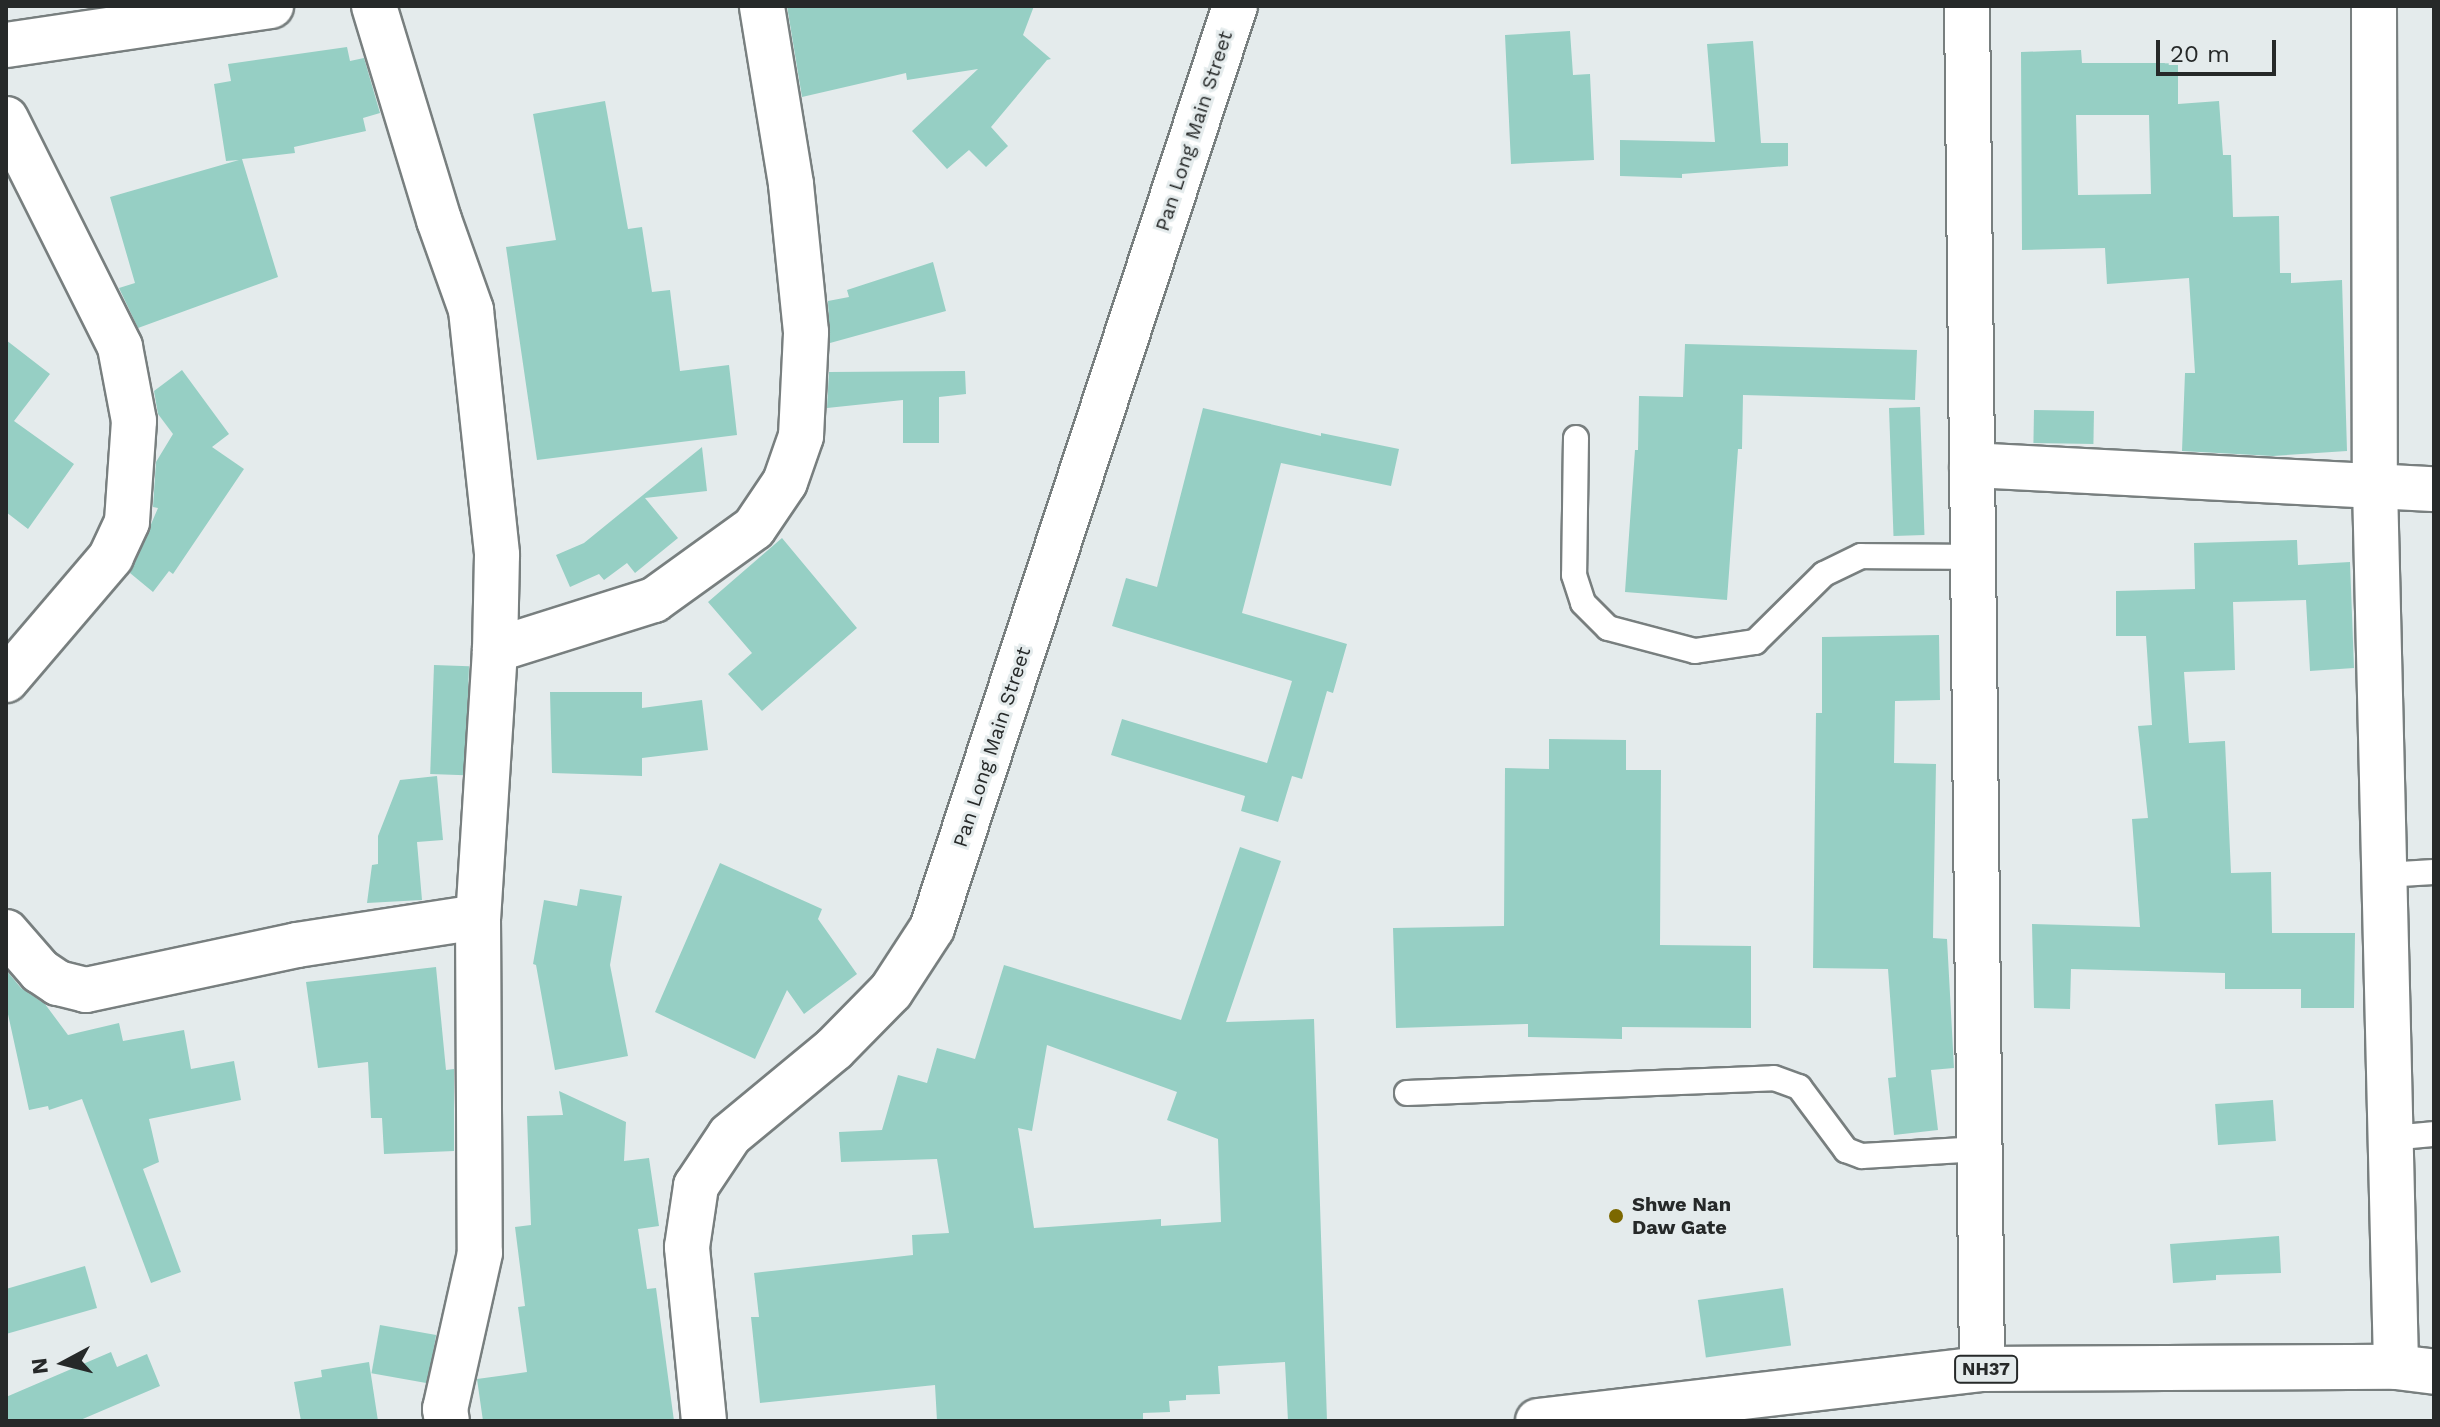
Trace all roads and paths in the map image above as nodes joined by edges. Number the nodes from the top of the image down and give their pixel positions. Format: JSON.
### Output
{"nodes":[{"id":1,"x":271,"y":6,"type":"edge"},
{"id":2,"x":374,"y":6,"type":"edge"},
{"id":3,"x":762,"y":6,"type":"edge"},
{"id":4,"x":1235,"y":6,"type":"edge"},
{"id":5,"x":1967,"y":6,"type":"edge"},
{"id":6,"x":2374,"y":6,"type":"edge"},
{"id":7,"x":6,"y":45,"type":"edge"},
{"id":8,"x":6,"y":119,"type":"edge"},
{"id":9,"x":1576,"y":438,"type":"dead end"},
{"id":10,"x":1972,"y":465,"type":"junction"},
{"id":11,"x":2375,"y":486,"type":"junction"},
{"id":12,"x":2434,"y":489,"type":"edge"},
{"id":13,"x":1973,"y":557,"type":"junction"},
{"id":14,"x":495,"y":650,"type":"junction"},
{"id":15,"x":6,"y":680,"type":"edge"},
{"id":16,"x":2434,"y":872,"type":"edge"},
{"id":17,"x":2384,"y":875,"type":"junction"},
{"id":18,"x":478,"y":917,"type":"junction"},
{"id":19,"x":6,"y":932,"type":"edge"},
{"id":20,"x":1407,"y":1093,"type":"dead end"},
{"id":21,"x":2434,"y":1134,"type":"edge"},
{"id":22,"x":2391,"y":1138,"type":"junction"},
{"id":23,"x":1980,"y":1149,"type":"junction"},
{"id":24,"x":1982,"y":1369,"type":"junction"},
{"id":25,"x":2415,"y":1369,"type":"edge"},
{"id":26,"x":447,"y":1421,"type":"edge"},
{"id":27,"x":704,"y":1421,"type":"edge"},
{"id":28,"x":1539,"y":1421,"type":"edge"}],
"edges":[{"from":1,"to":7,"type":"main road"},
{"from":2,"to":14,"type":"main road"},
{"from":3,"to":14,"type":"main road"},
{"from":4,"to":27,"type":"main road","name":"Pan Long Main Street"},
{"from":5,"to":10,"type":"main road"},
{"from":6,"to":11,"type":"main road"},
{"from":8,"to":15,"type":"main road"},
{"from":9,"to":13,"type":"lane"},
{"from":10,"to":11,"type":"main road"},
{"from":10,"to":13,"type":"main road"},
{"from":11,"to":12,"type":"main road"},
{"from":11,"to":17,"type":"main road"},
{"from":13,"to":23,"type":"main road"},
{"from":14,"to":18,"type":"main road"},
{"from":16,"to":17,"type":"lane"},
{"from":17,"to":22,"type":"main road"},
{"from":18,"to":19,"type":"main road"},
{"from":18,"to":26,"type":"main road"},
{"from":20,"to":23,"type":"lane"},
{"from":21,"to":22,"type":"lane"},
{"from":22,"to":25,"type":"main road"},
{"from":23,"to":24,"type":"main road"},
{"from":24,"to":25,"type":"main road","number":"NH37"},
{"from":24,"to":28,"type":"main road","number":"NH37"}]}
